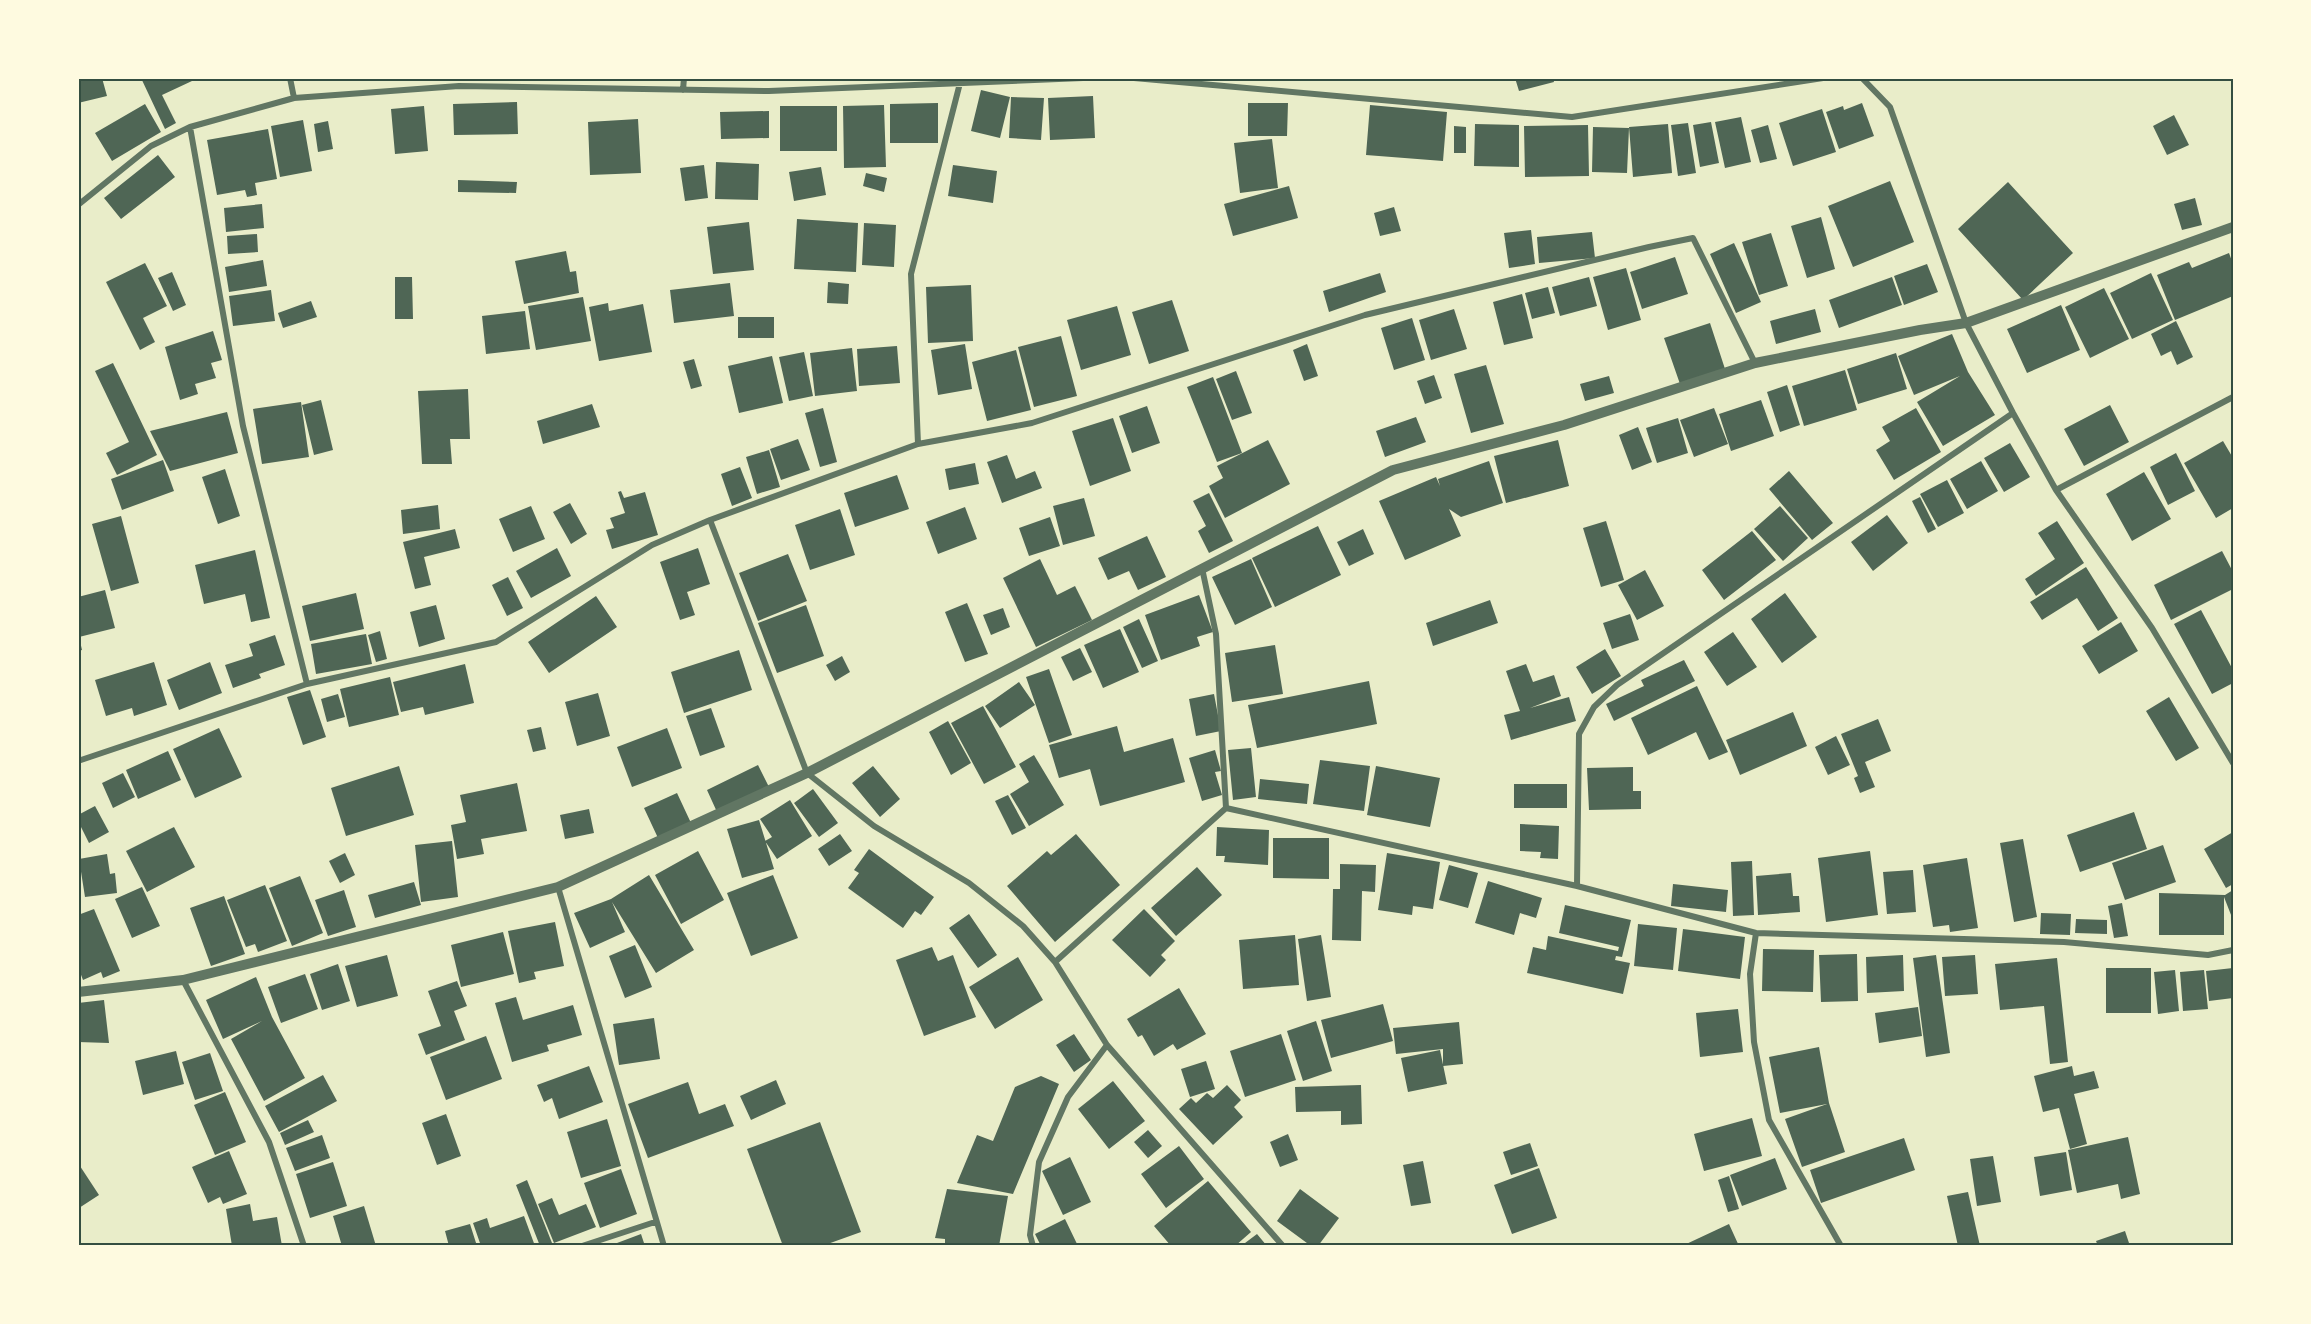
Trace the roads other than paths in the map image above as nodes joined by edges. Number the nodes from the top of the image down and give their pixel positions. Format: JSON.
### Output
{"nodes":[{"id":1,"x":290,"y":78,"type":"edge"},
{"id":2,"x":684,"y":78,"type":"edge"},
{"id":3,"x":1083,"y":78,"type":"edge"},
{"id":4,"x":1134,"y":78,"type":"edge"},
{"id":5,"x":1823,"y":78,"type":"edge"},
{"id":6,"x":1862,"y":78,"type":"edge"},
{"id":7,"x":1168,"y":79,"type":"edge"},
{"id":8,"x":960,"y":81,"type":"edge"},
{"id":9,"x":683,"y":90,"type":"junction"},
{"id":10,"x":294,"y":98,"type":"junction"},
{"id":11,"x":190,"y":127,"type":"junction"},
{"id":12,"x":78,"y":205,"type":"edge"},
{"id":13,"x":2233,"y":227,"type":"edge"},
{"id":14,"x":1966,"y":324,"type":"junction"},
{"id":15,"x":1755,"y":363,"type":"junction"},
{"id":16,"x":2233,"y":397,"type":"edge"},
{"id":17,"x":2013,"y":413,"type":"junction"},
{"id":18,"x":918,"y":444,"type":"junction"},
{"id":19,"x":2056,"y":489,"type":"junction"},
{"id":20,"x":710,"y":520,"type":"junction"},
{"id":21,"x":1202,"y":568,"type":"junction"},
{"id":22,"x":307,"y":684,"type":"junction"},
{"id":23,"x":78,"y":761,"type":"edge"},
{"id":24,"x":2233,"y":763,"type":"edge"},
{"id":25,"x":807,"y":773,"type":"junction"},
{"id":26,"x":1226,"y":808,"type":"junction"},
{"id":27,"x":1577,"y":886,"type":"junction"},
{"id":28,"x":558,"y":887,"type":"junction"},
{"id":29,"x":1756,"y":933,"type":"junction"},
{"id":30,"x":2233,"y":950,"type":"edge"},
{"id":31,"x":1055,"y":962,"type":"junction"},
{"id":32,"x":183,"y":980,"type":"junction"},
{"id":33,"x":78,"y":992,"type":"edge"},
{"id":34,"x":1107,"y":1045,"type":"junction"},
{"id":35,"x":656,"y":1222,"type":"junction"},
{"id":36,"x":304,"y":1246,"type":"edge"},
{"id":37,"x":582,"y":1246,"type":"edge"},
{"id":38,"x":664,"y":1246,"type":"edge"},
{"id":39,"x":1033,"y":1246,"type":"edge"},
{"id":40,"x":1283,"y":1246,"type":"edge"},
{"id":41,"x":1841,"y":1246,"type":"edge"}],
"edges":[{"from":1,"to":10,"type":"street"},
{"from":2,"to":9,"type":"street"},
{"from":3,"to":8,"type":"street"},
{"from":4,"to":7,"type":"street"},
{"from":5,"to":7,"type":"street"},
{"from":6,"to":14,"type":"street"},
{"from":8,"to":9,"type":"street"},
{"from":8,"to":18,"type":"street"},
{"from":9,"to":10,"type":"street"},
{"from":10,"to":11,"type":"street"},
{"from":11,"to":12,"type":"street"},
{"from":11,"to":22,"type":"street"},
{"from":13,"to":14,"type":"street"},
{"from":14,"to":15,"type":"street"},
{"from":14,"to":17,"type":"street"},
{"from":15,"to":18,"type":"street"},
{"from":15,"to":21,"type":"street"},
{"from":16,"to":19,"type":"street"},
{"from":17,"to":19,"type":"street"},
{"from":17,"to":27,"type":"street"},
{"from":18,"to":20,"type":"street"},
{"from":19,"to":24,"type":"street"},
{"from":20,"to":22,"type":"street"},
{"from":20,"to":25,"type":"street"},
{"from":21,"to":25,"type":"street"},
{"from":21,"to":26,"type":"street"},
{"from":22,"to":23,"type":"street"},
{"from":25,"to":28,"type":"street"},
{"from":25,"to":31,"type":"street"},
{"from":26,"to":27,"type":"street"},
{"from":26,"to":31,"type":"street"},
{"from":27,"to":29,"type":"street"},
{"from":28,"to":32,"type":"street"},
{"from":28,"to":35,"type":"street"},
{"from":29,"to":30,"type":"street"},
{"from":29,"to":41,"type":"street"},
{"from":31,"to":34,"type":"street"},
{"from":32,"to":33,"type":"street"},
{"from":32,"to":36,"type":"street"},
{"from":34,"to":39,"type":"street"},
{"from":34,"to":40,"type":"street"},
{"from":35,"to":37,"type":"street"},
{"from":35,"to":38,"type":"street"}]}
